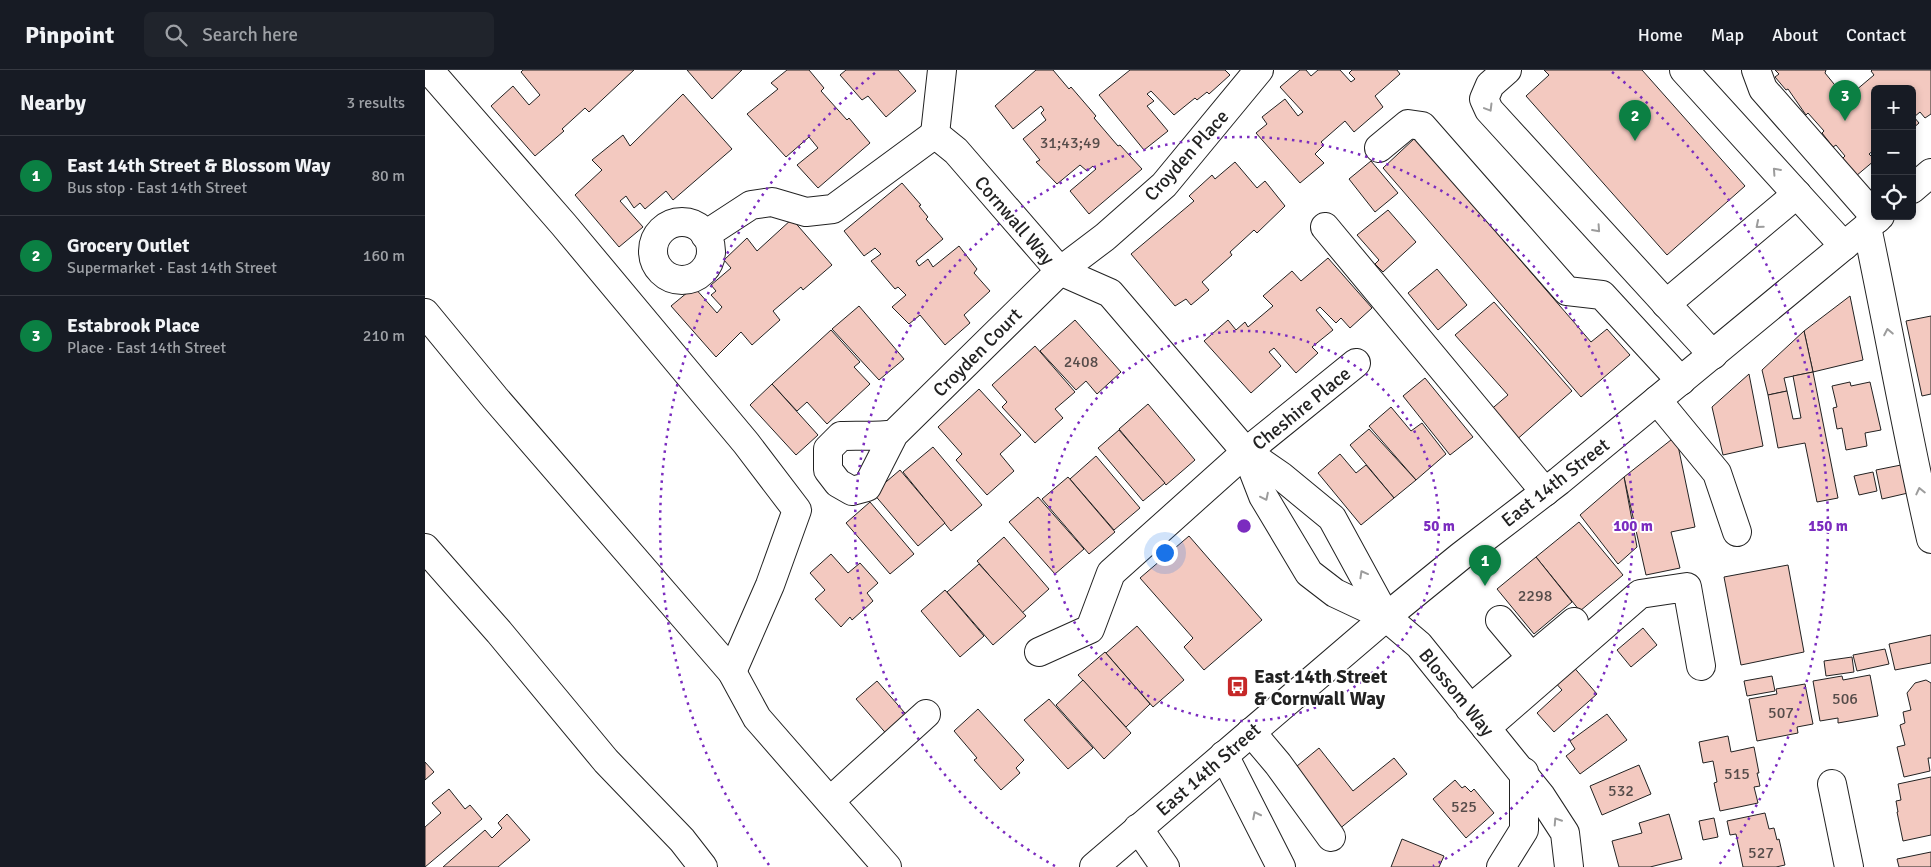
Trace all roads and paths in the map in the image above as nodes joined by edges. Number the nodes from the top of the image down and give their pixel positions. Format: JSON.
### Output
{"nodes":[{"id":1,"x":429,"y":70,"type":"edge"},
{"id":2,"x":942,"y":70,"type":"edge"},
{"id":3,"x":1259,"y":70,"type":"edge"},
{"id":4,"x":1507,"y":70,"type":"edge"},
{"id":5,"x":1683,"y":70,"type":"edge"},
{"id":6,"x":1756,"y":70,"type":"edge"},
{"id":7,"x":935,"y":134,"type":"junction"},
{"id":8,"x":1379,"y":148,"type":"dead end"},
{"id":9,"x":1931,"y":173,"type":"edge"},
{"id":10,"x":1916,"y":186,"type":"edge"},
{"id":11,"x":1797,"y":194,"type":"junction"},
{"id":12,"x":1874,"y":221,"type":"edge"},
{"id":13,"x":1325,"y":227,"type":"dead end"},
{"id":14,"x":705,"y":235,"type":"dead end"},
{"id":15,"x":1844,"y":246,"type":"junction"},
{"id":16,"x":1060,"y":271,"type":"junction"},
{"id":17,"x":1666,"y":304,"type":"junction"},
{"id":18,"x":425,"y":313,"type":"edge"},
{"id":19,"x":1713,"y":355,"type":"junction"},
{"id":20,"x":1356,"y":363,"type":"dead end"},
{"id":21,"x":1681,"y":381,"type":"junction"},
{"id":22,"x":1657,"y":400,"type":"junction"},
{"id":23,"x":894,"y":434,"type":"dead end"},
{"id":24,"x":1247,"y":452,"type":"junction"},
{"id":25,"x":1545,"y":492,"type":"junction"},
{"id":26,"x":1737,"y":532,"type":"dead end"},
{"id":27,"x":1931,"y":539,"type":"edge"},
{"id":28,"x":425,"y":548,"type":"edge"},
{"id":29,"x":1386,"y":617,"type":"junction"},
{"id":30,"x":1500,"y":620,"type":"dead end"},
{"id":31,"x":1574,"y":622,"type":"dead end"},
{"id":32,"x":1039,"y":652,"type":"dead end"},
{"id":33,"x":1532,"y":658,"type":"junction"},
{"id":34,"x":1701,"y":666,"type":"dead end"},
{"id":35,"x":732,"y":672,"type":"junction"},
{"id":36,"x":926,"y":714,"type":"dead end"},
{"id":37,"x":1478,"y":719,"type":"junction"},
{"id":38,"x":1251,"y":732,"type":"junction"},
{"id":39,"x":1224,"y":755,"type":"junction"},
{"id":40,"x":1524,"y":772,"type":"junction"},
{"id":41,"x":1832,"y":784,"type":"dead end"},
{"id":42,"x":830,"y":801,"type":"junction"},
{"id":43,"x":1138,"y":828,"type":"junction"},
{"id":44,"x":1331,"y":837,"type":"dead end"},
{"id":45,"x":1108,"y":862,"type":"edge"},
{"id":46,"x":1274,"y":864,"type":"edge"},
{"id":47,"x":703,"y":867,"type":"edge"},
{"id":48,"x":887,"y":867,"type":"edge"},
{"id":49,"x":1165,"y":867,"type":"edge"},
{"id":50,"x":1501,"y":867,"type":"edge"},
{"id":51,"x":1569,"y":867,"type":"edge"},
{"id":52,"x":1849,"y":867,"type":"edge"}],
"edges":[{"from":1,"to":35,"type":"street"},
{"from":2,"to":7,"type":"street"},
{"from":3,"to":16,"type":"street","name":"Croyden Place"},
{"from":4,"to":17,"type":"street","one_way":true},
{"from":11,"to":5,"type":"street","one_way":true},
{"from":6,"to":12,"type":"street"},
{"from":7,"to":14,"type":"street"},
{"from":7,"to":16,"type":"street","name":"Cornwall Way"},
{"from":8,"to":21,"type":"street"},
{"from":9,"to":10,"type":"street"},
{"from":11,"to":15,"type":"street"},
{"from":11,"to":17,"type":"street","one_way":true},
{"from":12,"to":15,"type":"street","name":"East 14th Street"},
{"from":27,"to":12,"type":"street","one_way":true},
{"from":13,"to":25,"type":"street"},
{"from":15,"to":19,"type":"street","name":"East 14th Street"},
{"from":16,"to":23,"type":"street","name":"Croyden Court"},
{"from":16,"to":24,"type":"street","name":"Cornwall Way"},
{"from":17,"to":19,"type":"street"},
{"from":18,"to":35,"type":"street"},
{"from":19,"to":21,"type":"street","name":"East 14th Street"},
{"from":20,"to":24,"type":"street","name":"Cheshire Place"},
{"from":21,"to":22,"type":"street","name":"East 14th Street"},
{"from":22,"to":25,"type":"street","name":"East 14th Street"},
{"from":22,"to":26,"type":"street"},
{"from":29,"to":24,"type":"street","name":"Cornwall Way","one_way":true},
{"from":24,"to":29,"type":"street","name":"Cornwall Way","one_way":true},
{"from":24,"to":32,"type":"street","name":"Cheshire Place"},
{"from":25,"to":29,"type":"street","name":"East 14th Street"},
{"from":28,"to":47,"type":"street"},
{"from":29,"to":37,"type":"street","name":"Blossom Way"},
{"from":29,"to":38,"type":"street","name":"East 14th Street"},
{"from":30,"to":33,"type":"street"},
{"from":31,"to":33,"type":"street"},
{"from":33,"to":37,"type":"street"},
{"from":34,"to":37,"type":"street"},
{"from":35,"to":42,"type":"street"},
{"from":36,"to":42,"type":"street"},
{"from":37,"to":40,"type":"street","name":"Blossom Way"},
{"from":38,"to":39,"type":"street","name":"East 14th Street"},
{"from":38,"to":44,"type":"street"},
{"from":39,"to":43,"type":"street","name":"East 14th Street"},
{"from":46,"to":39,"type":"street","one_way":true},
{"from":40,"to":50,"type":"street"},
{"from":51,"to":40,"type":"street","name":"Blossom Way","one_way":true},
{"from":41,"to":52,"type":"street"},
{"from":42,"to":48,"type":"street"},
{"from":43,"to":45,"type":"street","name":"East 14th Street"},
{"from":43,"to":49,"type":"street"}]}
